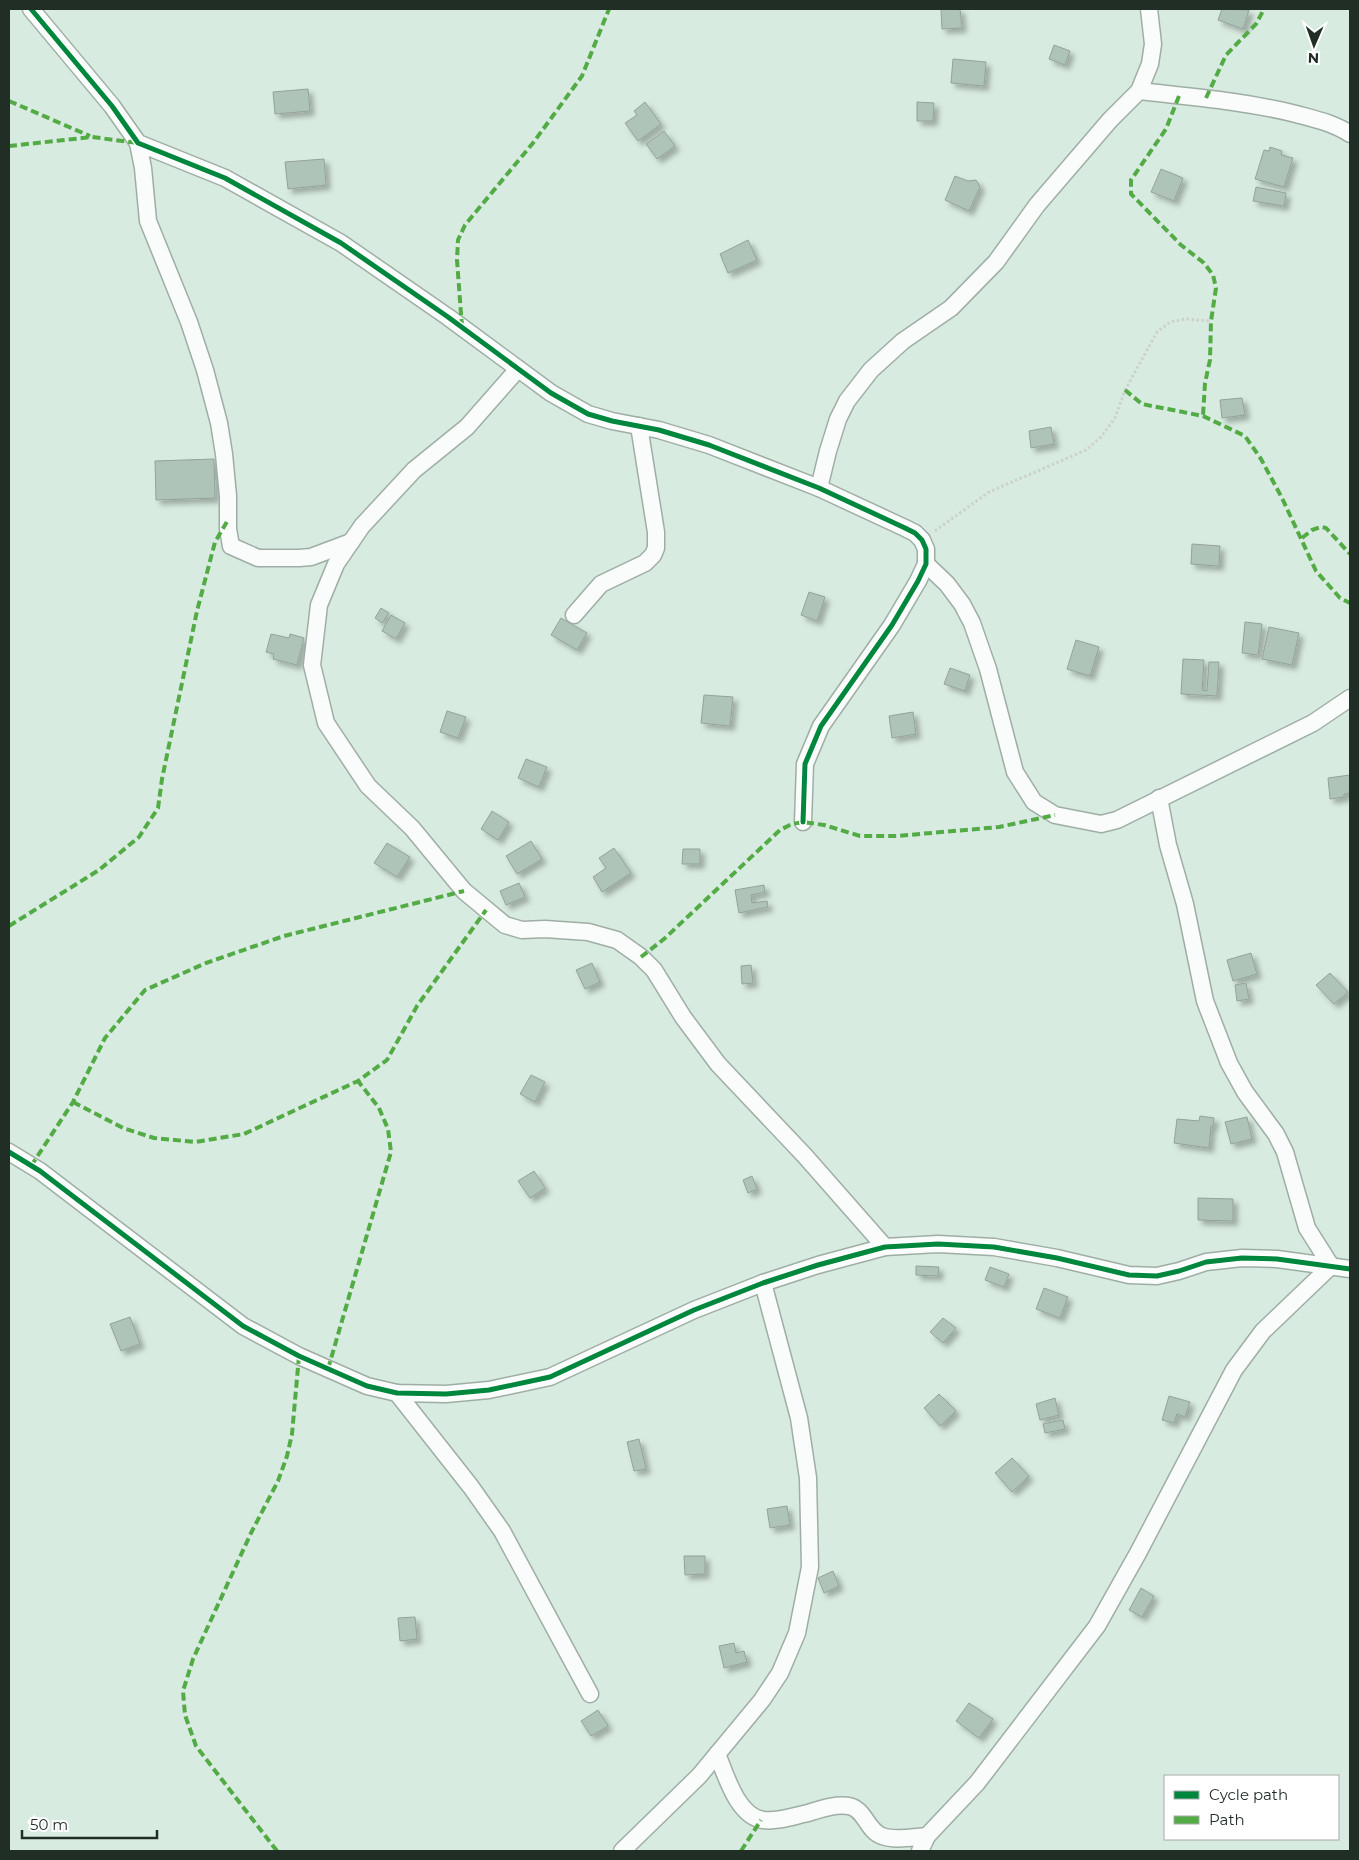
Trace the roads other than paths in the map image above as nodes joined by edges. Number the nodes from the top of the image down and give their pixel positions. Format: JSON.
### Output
{"nodes":[{"id":1,"x":31,"y":9,"type":"edge"},
{"id":2,"x":1150,"y":9,"type":"edge"},
{"id":3,"x":1139,"y":91,"type":"junction"},
{"id":4,"x":1350,"y":134,"type":"edge"},
{"id":5,"x":138,"y":143,"type":"junction"},
{"id":6,"x":518,"y":369,"type":"junction"},
{"id":7,"x":639,"y":426,"type":"junction"},
{"id":8,"x":820,"y":488,"type":"junction"},
{"id":9,"x":351,"y":542,"type":"junction"},
{"id":10,"x":926,"y":564,"type":"junction"},
{"id":11,"x":574,"y":615,"type":"dead end"},
{"id":12,"x":1350,"y":698,"type":"edge"},
{"id":13,"x":1159,"y":798,"type":"junction"},
{"id":14,"x":803,"y":822,"type":"dead end"},
{"id":15,"x":9,"y":1152,"type":"edge"},
{"id":16,"x":886,"y":1247,"type":"junction"},
{"id":17,"x":1331,"y":1266,"type":"junction"},
{"id":18,"x":1350,"y":1269,"type":"edge"},
{"id":19,"x":764,"y":1283,"type":"junction"},
{"id":20,"x":398,"y":1393,"type":"junction"},
{"id":21,"x":590,"y":1694,"type":"dead end"},
{"id":22,"x":717,"y":1754,"type":"junction"},
{"id":23,"x":927,"y":1836,"type":"junction"},
{"id":24,"x":622,"y":1851,"type":"edge"},
{"id":25,"x":920,"y":1851,"type":"edge"}],
"edges":[{"from":1,"to":5,"type":"street"},
{"from":2,"to":3,"type":"street"},
{"from":3,"to":4,"type":"street"},
{"from":3,"to":8,"type":"street"},
{"from":5,"to":6,"type":"street"},
{"from":5,"to":9,"type":"street"},
{"from":6,"to":7,"type":"street"},
{"from":6,"to":9,"type":"street"},
{"from":7,"to":8,"type":"street"},
{"from":7,"to":11,"type":"street"},
{"from":8,"to":10,"type":"street"},
{"from":9,"to":16,"type":"street"},
{"from":10,"to":13,"type":"street"},
{"from":10,"to":14,"type":"street"},
{"from":12,"to":13,"type":"street"},
{"from":13,"to":17,"type":"street"},
{"from":15,"to":20,"type":"street"},
{"from":16,"to":17,"type":"street"},
{"from":16,"to":19,"type":"street"},
{"from":17,"to":18,"type":"street"},
{"from":17,"to":23,"type":"street"},
{"from":19,"to":20,"type":"street"},
{"from":19,"to":22,"type":"street"},
{"from":20,"to":21,"type":"street"},
{"from":22,"to":23,"type":"street"},
{"from":22,"to":24,"type":"street"},
{"from":23,"to":25,"type":"street"}]}
